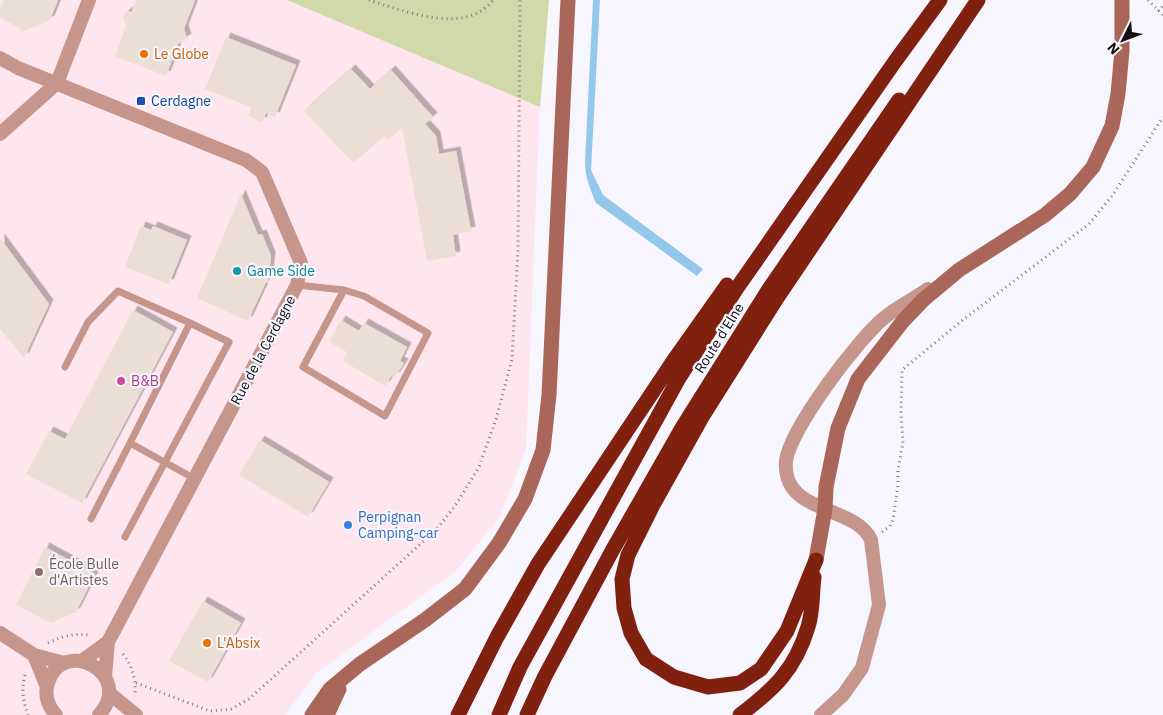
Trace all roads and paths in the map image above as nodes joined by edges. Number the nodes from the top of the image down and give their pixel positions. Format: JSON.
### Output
{"nodes":[{"id":1,"x":89,"y":0,"type":"edge"},
{"id":2,"x":369,"y":0,"type":"edge"},
{"id":3,"x":493,"y":0,"type":"edge"},
{"id":4,"x":520,"y":0,"type":"edge"},
{"id":5,"x":568,"y":0,"type":"edge"},
{"id":6,"x":940,"y":0,"type":"edge"},
{"id":7,"x":973,"y":0,"type":"edge"},
{"id":8,"x":978,"y":0,"type":"edge"},
{"id":9,"x":1122,"y":0,"type":"edge"},
{"id":10,"x":1148,"y":0,"type":"edge"},
{"id":11,"x":1163,"y":6,"type":"edge"},
{"id":12,"x":1158,"y":11,"type":"junction"},
{"id":13,"x":1163,"y":15,"type":"edge"},
{"id":14,"x":0,"y":58,"type":"edge"},
{"id":15,"x":57,"y":83,"type":"junction"},
{"id":16,"x":1163,"y":117,"type":"edge"},
{"id":17,"x":846,"y":131,"type":"junction"},
{"id":18,"x":0,"y":134,"type":"edge"},
{"id":19,"x":959,"y":270,"type":"junction"},
{"id":20,"x":297,"y":285,"type":"junction"},
{"id":21,"x":344,"y":290,"type":"junction"},
{"id":22,"x":190,"y":323,"type":"junction"},
{"id":23,"x":65,"y":368,"type":"dead end"},
{"id":24,"x":130,"y":443,"type":"junction"},
{"id":25,"x":164,"y":461,"type":"junction"},
{"id":26,"x":195,"y":479,"type":"junction"},
{"id":27,"x":825,"y":509,"type":"junction"},
{"id":28,"x":91,"y":519,"type":"dead end"},
{"id":29,"x":125,"y":537,"type":"dead end"},
{"id":30,"x":871,"y":540,"type":"junction"},
{"id":31,"x":816,"y":560,"type":"junction"},
{"id":32,"x":0,"y":632,"type":"edge"},
{"id":33,"x":108,"y":642,"type":"junction"},
{"id":34,"x":34,"y":655,"type":"junction"},
{"id":35,"x":82,"y":661,"type":"junction"},
{"id":36,"x":64,"y":663,"type":"junction"},
{"id":37,"x":360,"y":664,"type":"junction"},
{"id":38,"x":105,"y":676,"type":"junction"},
{"id":39,"x":136,"y":683,"type":"dead end"},
{"id":40,"x":46,"y":688,"type":"junction"},
{"id":41,"x":109,"y":693,"type":"junction"},
{"id":42,"x":51,"y":713,"type":"edge"},
{"id":43,"x":99,"y":715,"type":"edge"},
{"id":44,"x":136,"y":715,"type":"edge"},
{"id":45,"x":312,"y":715,"type":"edge"},
{"id":46,"x":328,"y":715,"type":"edge"},
{"id":47,"x":458,"y":715,"type":"edge"},
{"id":48,"x":499,"y":715,"type":"edge"},
{"id":49,"x":527,"y":715,"type":"edge"},
{"id":50,"x":740,"y":715,"type":"edge"},
{"id":51,"x":821,"y":715,"type":"edge"}],
"edges":[{"from":1,"to":15,"type":"street"},
{"from":2,"to":3,"type":"path"},
{"from":4,"to":39,"type":"path"},
{"from":5,"to":37,"type":"main road"},
{"from":6,"to":17,"type":"highway","name":"Route d'Elne"},
{"from":7,"to":49,"type":"highway","name":"Route d'Elne"},
{"from":8,"to":31,"type":"highway"},
{"from":9,"to":19,"type":"main road"},
{"from":10,"to":12,"type":"path"},
{"from":11,"to":12,"type":"path"},
{"from":12,"to":13,"type":"path"},
{"from":14,"to":15,"type":"street","name":"Rue de la Cerdagne"},
{"from":15,"to":18,"type":"street"},
{"from":15,"to":20,"type":"street","name":"Rue de la Cerdagne"},
{"from":16,"to":30,"type":"path"},
{"from":17,"to":47,"type":"highway"},
{"from":17,"to":48,"type":"highway","name":"Route d'Elne"},
{"from":19,"to":27,"type":"main road"},
{"from":19,"to":27,"type":"street"},
{"from":20,"to":21,"type":"lane"},
{"from":20,"to":26,"type":"street","name":"Rue de la Cerdagne"},
{"from":21,"to":21,"type":"lane"},
{"from":22,"to":23,"type":"lane"},
{"from":22,"to":24,"type":"lane"},
{"from":22,"to":25,"type":"lane"},
{"from":24,"to":25,"type":"lane"},
{"from":24,"to":28,"type":"lane"},
{"from":25,"to":26,"type":"lane"},
{"from":25,"to":29,"type":"lane"},
{"from":26,"to":33,"type":"street","name":"Rue de la Cerdagne"},
{"from":27,"to":30,"type":"street"},
{"from":27,"to":31,"type":"main road"},
{"from":30,"to":51,"type":"street"},
{"from":31,"to":50,"type":"highway"},
{"from":32,"to":34,"type":"street"},
{"from":33,"to":35,"type":"street","name":"Rue de la Cerdagne"},
{"from":33,"to":38,"type":"street","name":"Rue de la Cerdagne"},
{"from":34,"to":36,"type":"street"},
{"from":34,"to":40,"type":"street"},
{"from":35,"to":36,"type":"street"},
{"from":35,"to":38,"type":"street"},
{"from":36,"to":40,"type":"street"},
{"from":37,"to":45,"type":"main road"},
{"from":37,"to":46,"type":"main road"},
{"from":38,"to":41,"type":"street","name":"Rue de la Cerdagne"},
{"from":40,"to":42,"type":"street"},
{"from":41,"to":43,"type":"street"},
{"from":41,"to":44,"type":"street"}]}
